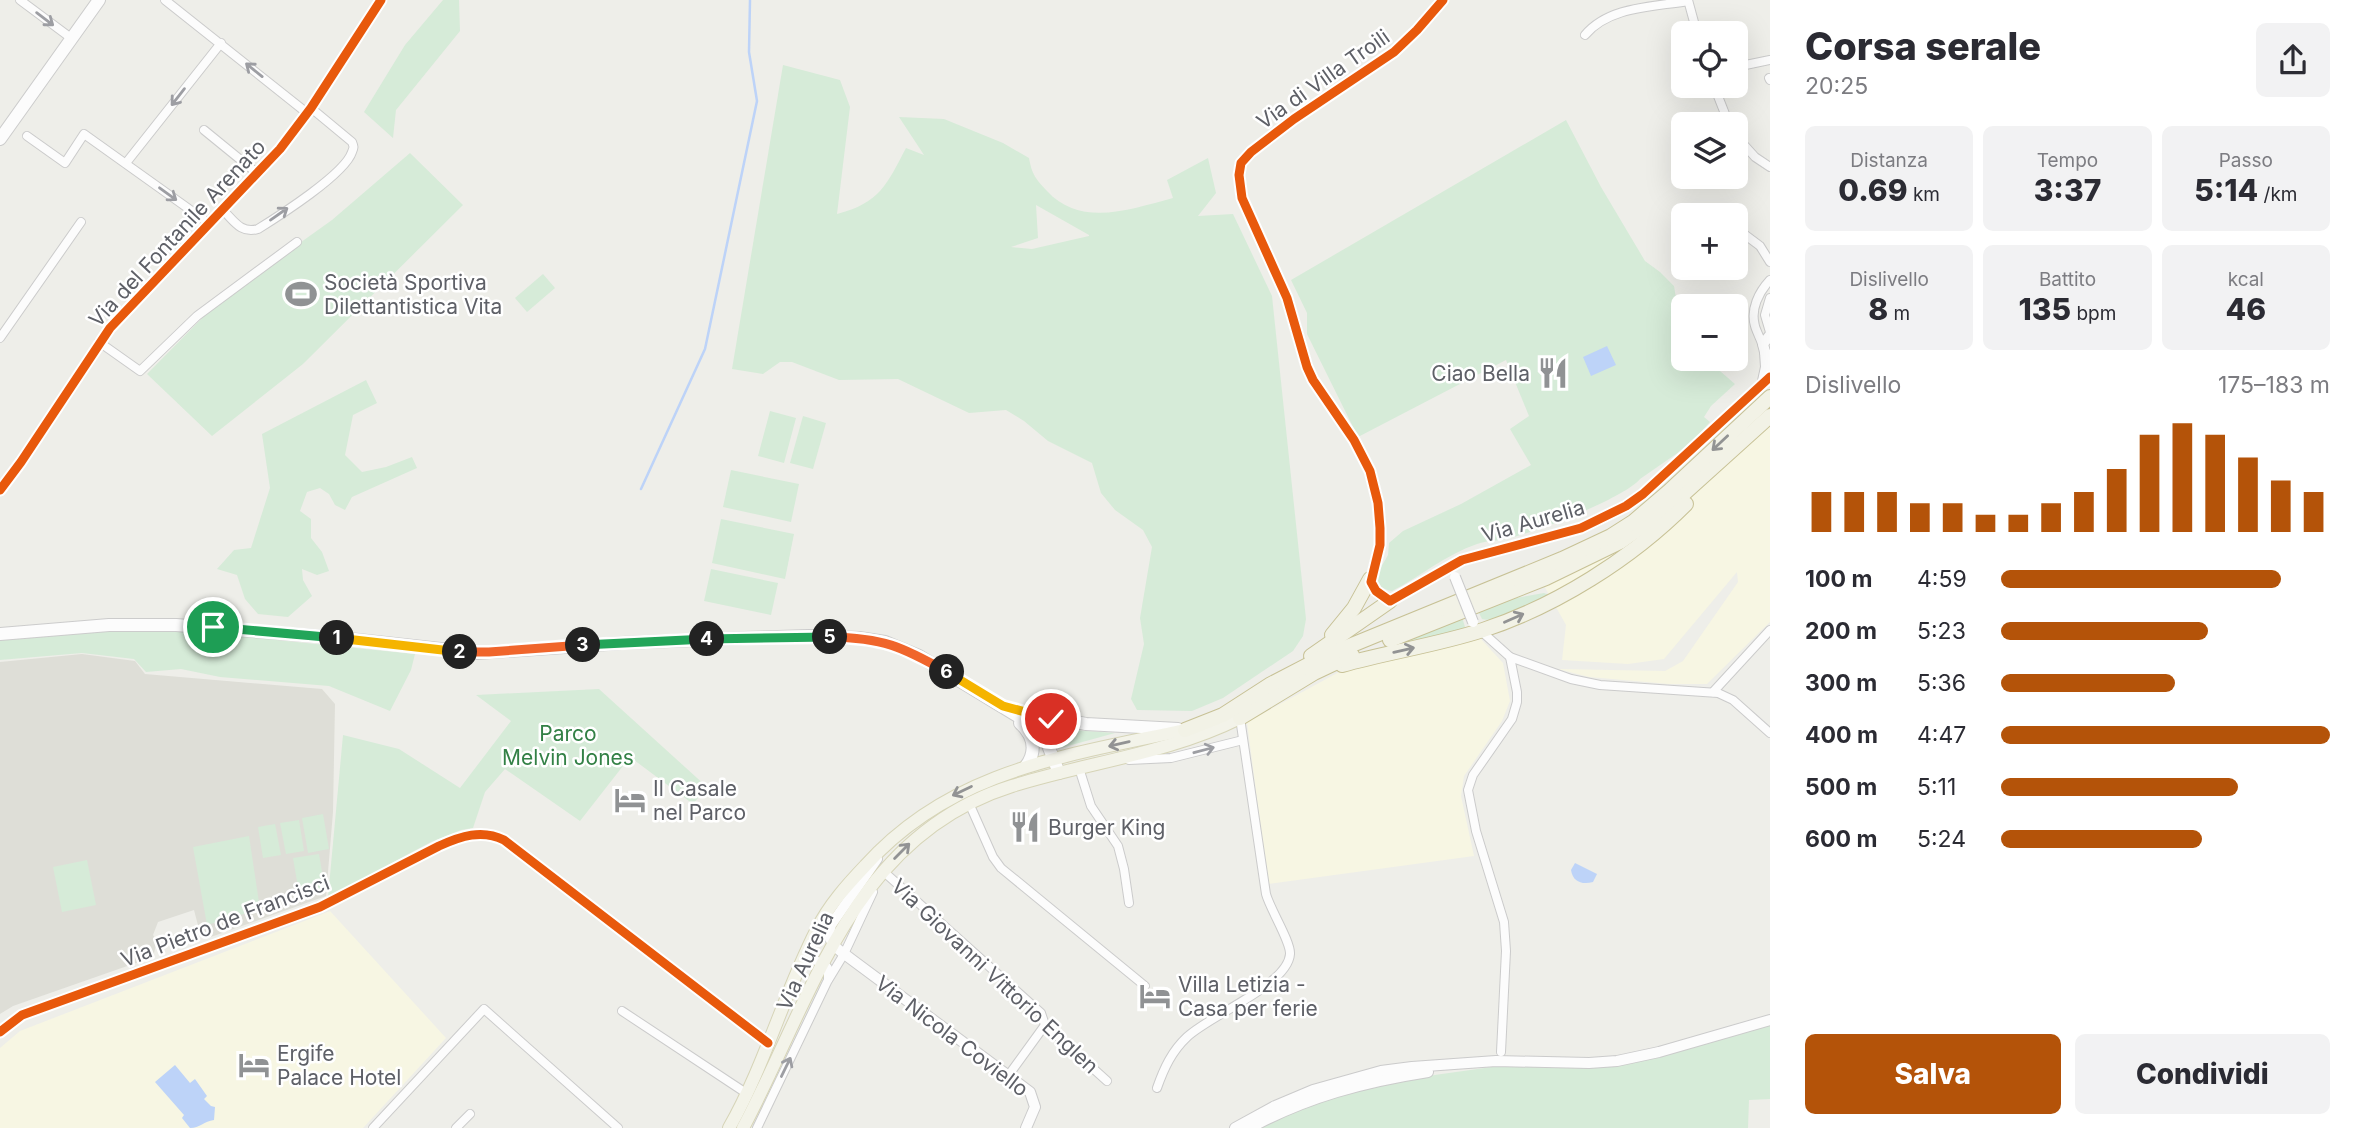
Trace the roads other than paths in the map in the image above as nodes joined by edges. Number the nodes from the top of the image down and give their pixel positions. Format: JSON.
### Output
{"nodes":[{"id":1,"x":20,"y":0,"type":"edge"},
{"id":2,"x":165,"y":0,"type":"edge"},
{"id":3,"x":381,"y":0,"type":"edge"},
{"id":4,"x":1443,"y":0,"type":"edge"},
{"id":5,"x":1688,"y":0,"type":"edge"},
{"id":6,"x":101,"y":1,"type":"edge"},
{"id":7,"x":1694,"y":21,"type":"edge"},
{"id":8,"x":1585,"y":35,"type":"dead end"},
{"id":9,"x":71,"y":38,"type":"junction"},
{"id":10,"x":220,"y":43,"type":"junction"},
{"id":11,"x":1768,"y":62,"type":"edge"},
{"id":12,"x":1748,"y":64,"type":"edge"},
{"id":13,"x":309,"y":110,"type":"junction"},
{"id":14,"x":204,"y":130,"type":"dead end"},
{"id":15,"x":27,"y":136,"type":"dead end"},
{"id":16,"x":0,"y":139,"type":"edge"},
{"id":17,"x":1748,"y":149,"type":"edge"},
{"id":18,"x":126,"y":163,"type":"junction"},
{"id":19,"x":1770,"y":167,"type":"edge"},
{"id":20,"x":258,"y":174,"type":"junction"},
{"id":21,"x":223,"y":211,"type":"junction"},
{"id":22,"x":80,"y":222,"type":"dead end"},
{"id":23,"x":210,"y":224,"type":"junction"},
{"id":24,"x":1748,"y":237,"type":"edge"},
{"id":25,"x":297,"y":242,"type":"dead end"},
{"id":26,"x":1770,"y":262,"type":"edge"},
{"id":27,"x":1770,"y":280,"type":"edge"},
{"id":28,"x":1770,"y":298,"type":"edge"},
{"id":29,"x":1770,"y":334,"type":"edge"},
{"id":30,"x":0,"y":338,"type":"edge"},
{"id":31,"x":99,"y":342,"type":"junction"},
{"id":32,"x":1766,"y":353,"type":"edge"},
{"id":33,"x":1766,"y":379,"type":"edge"},
{"id":34,"x":1770,"y":397,"type":"edge"},
{"id":35,"x":1770,"y":416,"type":"edge"},
{"id":36,"x":1719,"y":463,"type":"junction"},
{"id":37,"x":0,"y":490,"type":"edge"},
{"id":38,"x":1451,"y":565,"type":"junction"},
{"id":39,"x":1370,"y":579,"type":"junction"},
{"id":40,"x":1390,"y":601,"type":"junction"},
{"id":41,"x":1477,"y":626,"type":"junction"},
{"id":42,"x":1770,"y":630,"type":"edge"},
{"id":43,"x":0,"y":634,"type":"edge"},
{"id":44,"x":1317,"y":651,"type":"junction"},
{"id":45,"x":1510,"y":657,"type":"junction"},
{"id":46,"x":1314,"y":673,"type":"junction"},
{"id":47,"x":1272,"y":684,"type":"junction"},
{"id":48,"x":1713,"y":692,"type":"junction"},
{"id":49,"x":1003,"y":706,"type":"junction"},
{"id":50,"x":1240,"y":718,"type":"junction"},
{"id":51,"x":1086,"y":724,"type":"junction"},
{"id":52,"x":1185,"y":730,"type":"junction"},
{"id":53,"x":1770,"y":733,"type":"edge"},
{"id":54,"x":1044,"y":735,"type":"junction"},
{"id":55,"x":1243,"y":740,"type":"junction"},
{"id":56,"x":1054,"y":759,"type":"junction"},
{"id":57,"x":1116,"y":759,"type":"junction"},
{"id":58,"x":1026,"y":766,"type":"junction"},
{"id":59,"x":1079,"y":768,"type":"junction"},
{"id":60,"x":1059,"y":773,"type":"junction"},
{"id":61,"x":969,"y":803,"type":"junction"},
{"id":62,"x":883,"y":847,"type":"junction"},
{"id":63,"x":880,"y":874,"type":"junction"},
{"id":64,"x":1129,"y":903,"type":"dead end"},
{"id":65,"x":832,"y":944,"type":"junction"},
{"id":66,"x":844,"y":954,"type":"junction"},
{"id":67,"x":823,"y":962,"type":"junction"},
{"id":68,"x":800,"y":969,"type":"junction"},
{"id":69,"x":827,"y":982,"type":"junction"},
{"id":70,"x":1145,"y":986,"type":"dead end"},
{"id":71,"x":622,"y":1011,"type":"dead end"},
{"id":72,"x":1770,"y":1020,"type":"edge"},
{"id":73,"x":1045,"y":1025,"type":"junction"},
{"id":74,"x":0,"y":1032,"type":"edge"},
{"id":75,"x":768,"y":1043,"type":"junction"},
{"id":76,"x":1501,"y":1052,"type":"dead end"},
{"id":77,"x":1448,"y":1066,"type":"junction"},
{"id":78,"x":1008,"y":1076,"type":"junction"},
{"id":79,"x":1107,"y":1081,"type":"dead end"},
{"id":80,"x":1157,"y":1087,"type":"dead end"},
{"id":81,"x":746,"y":1093,"type":"junction"},
{"id":82,"x":773,"y":1095,"type":"junction"},
{"id":83,"x":753,"y":1109,"type":"junction"},
{"id":84,"x":470,"y":1114,"type":"dead end"},
{"id":85,"x":373,"y":1128,"type":"edge"},
{"id":86,"x":456,"y":1128,"type":"edge"},
{"id":87,"x":618,"y":1128,"type":"edge"},
{"id":88,"x":730,"y":1128,"type":"edge"},
{"id":89,"x":743,"y":1128,"type":"edge"},
{"id":90,"x":757,"y":1128,"type":"edge"},
{"id":91,"x":1026,"y":1128,"type":"edge"},
{"id":92,"x":1235,"y":1128,"type":"edge"},
{"id":93,"x":1250,"y":1128,"type":"edge"}],
"edges":[{"from":1,"to":9,"type":"street","one_way":true},
{"from":2,"to":10,"type":"street"},
{"from":3,"to":13,"type":"street","name":"Via del Fontanile Arenato"},
{"from":4,"to":39,"type":"street","name":"Via di Villa Troili"},
{"from":5,"to":7,"type":"street"},
{"from":5,"to":8,"type":"street"},
{"from":6,"to":9,"type":"main road"},
{"from":9,"to":16,"type":"main road"},
{"from":13,"to":10,"type":"street","one_way":true},
{"from":10,"to":18,"type":"street","one_way":true},
{"from":11,"to":12,"type":"street"},
{"from":13,"to":20,"type":"street","name":"Via del Fontanile Arenato"},
{"from":21,"to":13,"type":"street","one_way":true},
{"from":14,"to":20,"type":"street"},
{"from":15,"to":18,"type":"street"},
{"from":17,"to":19,"type":"street"},
{"from":18,"to":23,"type":"street","one_way":true},
{"from":20,"to":21,"type":"street","name":"Via del Fontanile Arenato"},
{"from":21,"to":23,"type":"street","name":"Via del Fontanile Arenato"},
{"from":22,"to":30,"type":"street"},
{"from":23,"to":31,"type":"street","name":"Via del Fontanile Arenato"},
{"from":24,"to":26,"type":"street"},
{"from":25,"to":31,"type":"street"},
{"from":27,"to":32,"type":"street"},
{"from":28,"to":29,"type":"street"},
{"from":29,"to":32,"type":"street"},
{"from":31,"to":37,"type":"street","name":"Via del Fontanile Arenato"},
{"from":32,"to":33,"type":"street","name":"Via Aurelia"},
{"from":33,"to":38,"type":"street","name":"Via Aurelia"},
{"from":34,"to":47,"type":"highway","name":"Via Aurelia","one_way":true},
{"from":35,"to":36,"type":"highway","name":"Via Aurelia"},
{"from":41,"to":36,"type":"highway","one_way":true},
{"from":36,"to":46,"type":"highway","name":"Via Aurelia"},
{"from":38,"to":40,"type":"street","name":"Via Aurelia"},
{"from":38,"to":41,"type":"street","bridge":true},
{"from":39,"to":40,"type":"street"},
{"from":39,"to":44,"type":"highway"},
{"from":40,"to":44,"type":"highway"},
{"from":41,"to":45,"type":"street"},
{"from":46,"to":41,"type":"highway","one_way":true},
{"from":42,"to":48,"type":"street"},
{"from":43,"to":49,"type":"main road"},
{"from":44,"to":47,"type":"highway"},
{"from":45,"to":48,"type":"street"},
{"from":45,"to":76,"type":"street"},
{"from":46,"to":50,"type":"highway","name":"Via Aurelia"},
{"from":47,"to":52,"type":"highway","name":"Via Aurelia"},
{"from":48,"to":53,"type":"street"},
{"from":49,"to":51,"type":"main road"},
{"from":49,"to":54,"type":"main road"},
{"from":49,"to":58,"type":"main road"},
{"from":50,"to":55,"type":"street"},
{"from":50,"to":57,"type":"main road","name":"Via Aurelia"},
{"from":51,"to":52,"type":"main road"},
{"from":51,"to":54,"type":"main road"},
{"from":52,"to":56,"type":"main road","name":"Via Aurelia","one_way":true},
{"from":54,"to":56,"type":"main road"},
{"from":57,"to":55,"type":"street","name":"Via Aurelia","one_way":true},
{"from":55,"to":80,"type":"street"},
{"from":56,"to":58,"type":"main road","name":"Via Aurelia"},
{"from":56,"to":60,"type":"main road"},
{"from":57,"to":59,"type":"main road","name":"Via Aurelia"},
{"from":58,"to":62,"type":"main road","name":"Via Aurelia","one_way":true},
{"from":59,"to":60,"type":"main road","name":"Via Aurelia"},
{"from":59,"to":64,"type":"street"},
{"from":60,"to":61,"type":"main road","name":"Via Aurelia"},
{"from":63,"to":61,"type":"main road","name":"Via Aurelia","one_way":true},
{"from":61,"to":70,"type":"street"},
{"from":62,"to":65,"type":"street"},
{"from":62,"to":68,"type":"main road","name":"Via Aurelia"},
{"from":63,"to":65,"type":"main road","name":"Via Aurelia"},
{"from":63,"to":66,"type":"street","name":"Via Aurelia"},
{"from":63,"to":73,"type":"street","name":"Via Giovanni Vittorio Englen"},
{"from":65,"to":66,"type":"street","name":"Via Aurelia"},
{"from":65,"to":67,"type":"main road","name":"Via Aurelia"},
{"from":66,"to":69,"type":"street","name":"Via Aurelia"},
{"from":66,"to":78,"type":"street","name":"Via Nicola Coviello"},
{"from":67,"to":68,"type":"street"},
{"from":67,"to":69,"type":"street"},
{"from":67,"to":83,"type":"main road","name":"Via Aurelia"},
{"from":68,"to":75,"type":"main road","name":"Via Aurelia"},
{"from":82,"to":69,"type":"street","name":"Via Aurelia","one_way":true},
{"from":71,"to":81,"type":"street"},
{"from":72,"to":77,"type":"street"},
{"from":73,"to":78,"type":"street"},
{"from":73,"to":79,"type":"street","name":"Via Giovanni Vittorio Englen"},
{"from":74,"to":75,"type":"street","name":"Via Pietro de Francisci"},
{"from":75,"to":81,"type":"main road","name":"Via Aurelia"},
{"from":77,"to":92,"type":"street"},
{"from":77,"to":93,"type":"street"},
{"from":78,"to":91,"type":"street","name":"Via Nicola Coviello"},
{"from":81,"to":88,"type":"main road","name":"Via Aurelia"},
{"from":82,"to":83,"type":"street"},
{"from":82,"to":90,"type":"street","name":"Via Aurelia"},
{"from":83,"to":89,"type":"main road","name":"Via Aurelia"},
{"from":84,"to":86,"type":"street"},
{"from":85,"to":87,"type":"street"}]}
